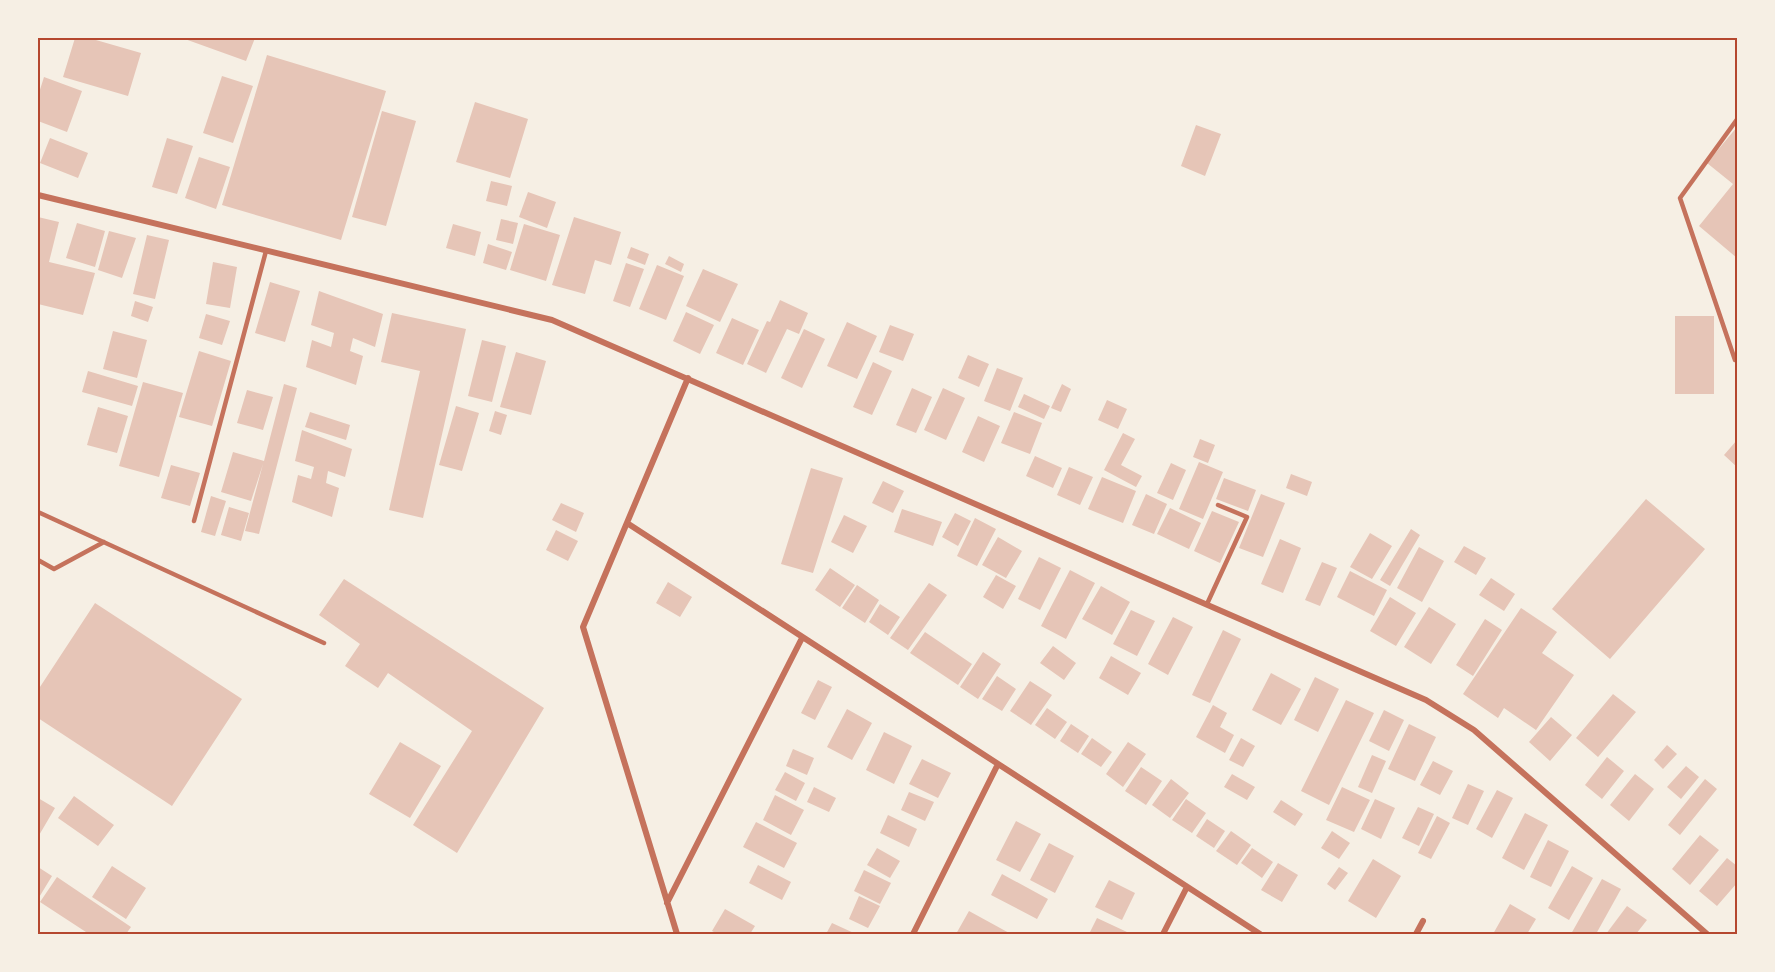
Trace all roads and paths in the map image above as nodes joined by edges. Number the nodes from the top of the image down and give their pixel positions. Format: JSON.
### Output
{"nodes":[{"id":1,"x":1737,"y":118,"type":"edge"},
{"id":2,"x":38,"y":195,"type":"edge"},
{"id":3,"x":266,"y":250,"type":"junction"},
{"id":4,"x":1735,"y":360,"type":"dead end"},
{"id":5,"x":688,"y":378,"type":"junction"},
{"id":6,"x":1218,"y":505,"type":"dead end"},
{"id":7,"x":38,"y":512,"type":"edge"},
{"id":8,"x":194,"y":521,"type":"dead end"},
{"id":9,"x":627,"y":523,"type":"junction"},
{"id":10,"x":104,"y":542,"type":"junction"},
{"id":11,"x":38,"y":560,"type":"edge"},
{"id":12,"x":1207,"y":604,"type":"junction"},
{"id":13,"x":802,"y":638,"type":"junction"},
{"id":14,"x":324,"y":643,"type":"dead end"},
{"id":15,"x":998,"y":765,"type":"junction"},
{"id":16,"x":1187,"y":887,"type":"junction"},
{"id":17,"x":667,"y":903,"type":"junction"},
{"id":18,"x":1423,"y":921,"type":"dead end"},
{"id":19,"x":677,"y":934,"type":"edge"},
{"id":20,"x":913,"y":934,"type":"edge"},
{"id":21,"x":1163,"y":934,"type":"edge"},
{"id":22,"x":1260,"y":934,"type":"edge"},
{"id":23,"x":1416,"y":934,"type":"edge"},
{"id":24,"x":1707,"y":934,"type":"edge"}],
"edges":[{"from":1,"to":4,"type":"lane"},
{"from":2,"to":3,"type":"street"},
{"from":3,"to":5,"type":"street"},
{"from":3,"to":8,"type":"lane"},
{"from":5,"to":9,"type":"street"},
{"from":5,"to":12,"type":"street"},
{"from":6,"to":12,"type":"lane"},
{"from":7,"to":10,"type":"lane"},
{"from":9,"to":13,"type":"street"},
{"from":9,"to":17,"type":"street"},
{"from":10,"to":11,"type":"lane"},
{"from":10,"to":14,"type":"lane"},
{"from":12,"to":24,"type":"street"},
{"from":13,"to":15,"type":"street"},
{"from":13,"to":17,"type":"street"},
{"from":15,"to":16,"type":"street"},
{"from":15,"to":20,"type":"street"},
{"from":16,"to":21,"type":"street"},
{"from":16,"to":22,"type":"street"},
{"from":17,"to":19,"type":"street"},
{"from":18,"to":23,"type":"street"}]}
